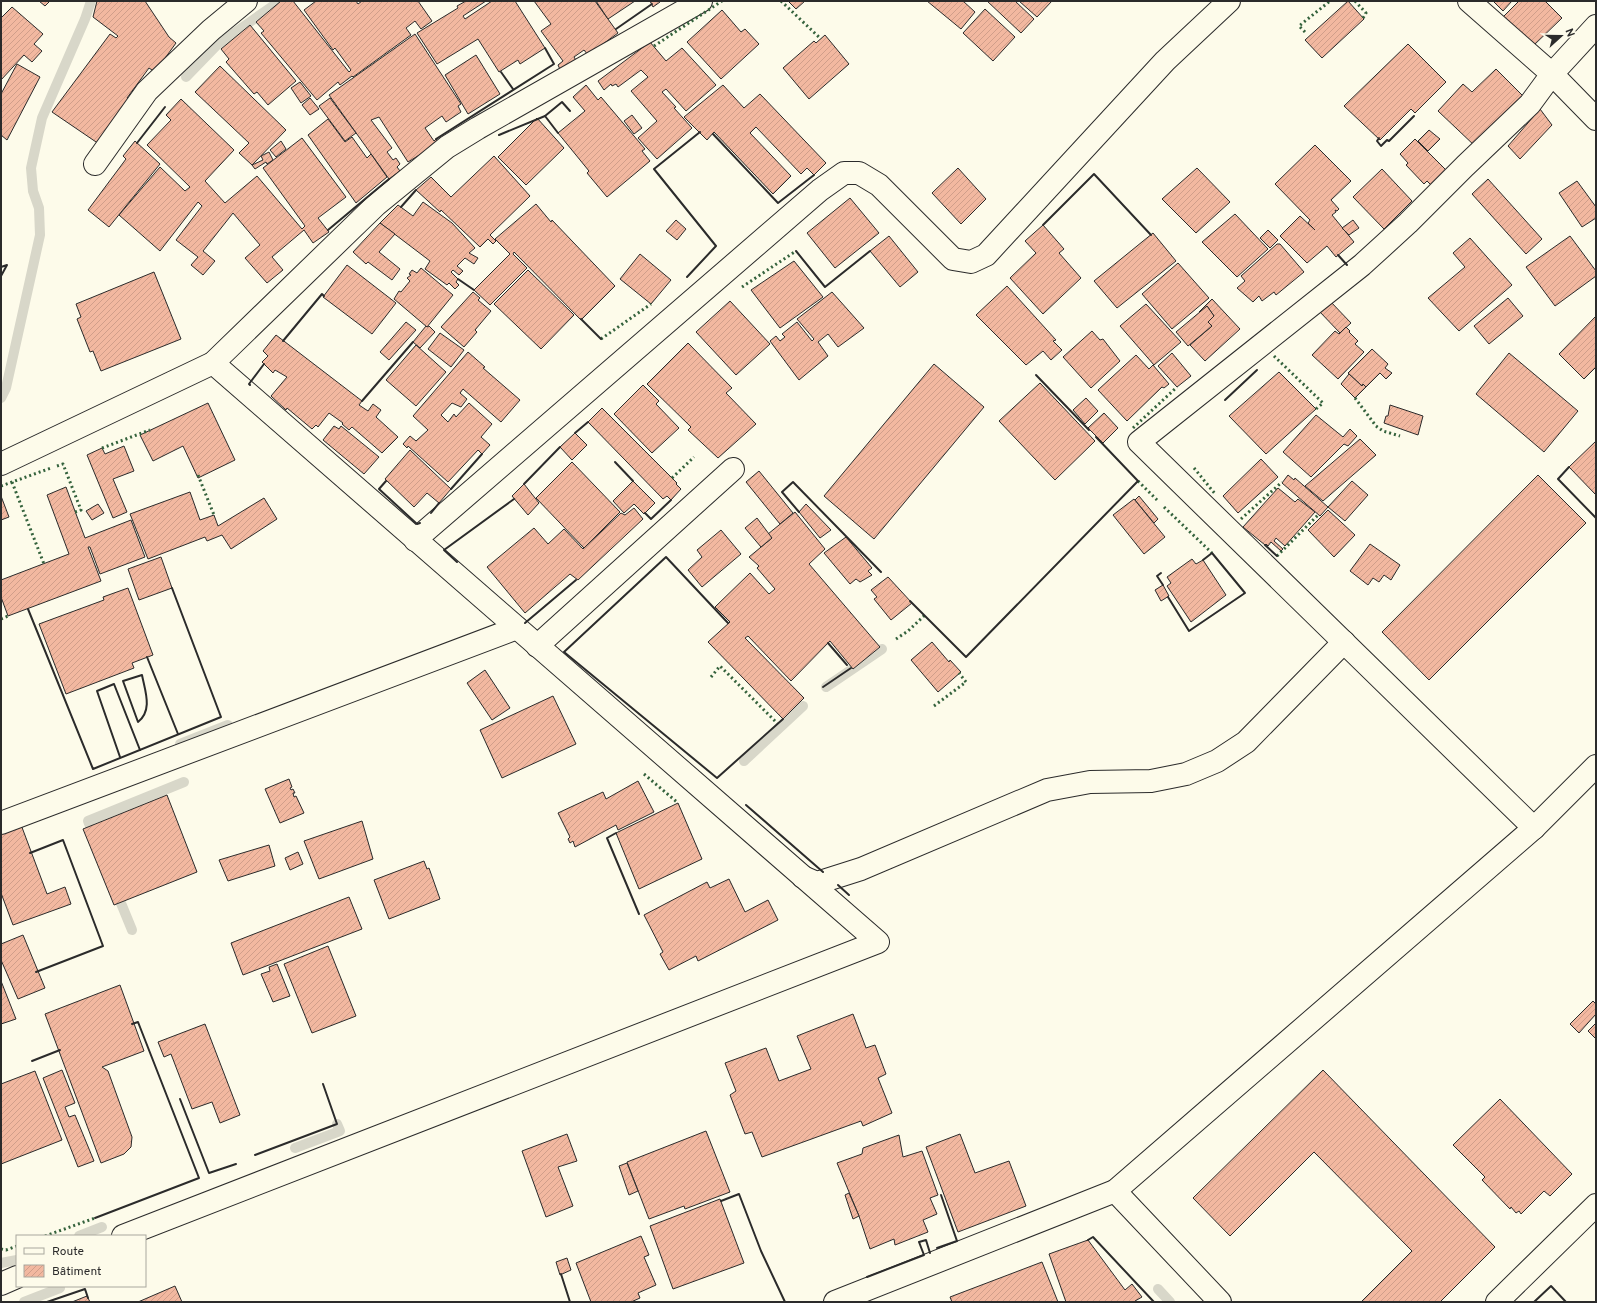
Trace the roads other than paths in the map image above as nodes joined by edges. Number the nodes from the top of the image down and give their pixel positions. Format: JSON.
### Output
{"nodes":[{"id":1,"x":246,"y":1,"type":"edge"},
{"id":2,"x":701,"y":1,"type":"edge"},
{"id":3,"x":1229,"y":1,"type":"edge"},
{"id":4,"x":1469,"y":1,"type":"edge"},
{"id":5,"x":1596,"y":26,"type":"edge"},
{"id":6,"x":1552,"y":74,"type":"junction"},
{"id":7,"x":1596,"y":119,"type":"edge"},
{"id":8,"x":95,"y":164,"type":"dead end"},
{"id":9,"x":213,"y":363,"type":"junction"},
{"id":10,"x":1,"y":464,"type":"edge"},
{"id":11,"x":733,"y":469,"type":"dead end"},
{"id":12,"x":416,"y":540,"type":"junction"},
{"id":13,"x":517,"y":628,"type":"junction"},
{"id":14,"x":1344,"y":642,"type":"junction"},
{"id":15,"x":538,"y":646,"type":"junction"},
{"id":16,"x":1596,"y":766,"type":"edge"},
{"id":17,"x":1,"y":823,"type":"edge"},
{"id":18,"x":1534,"y":828,"type":"junction"},
{"id":19,"x":803,"y":877,"type":"junction"},
{"id":20,"x":1115,"y":1191,"type":"junction"},
{"id":21,"x":1596,"y":1205,"type":"edge"},
{"id":22,"x":126,"y":1235,"type":"edge"},
{"id":23,"x":16,"y":1277,"type":"edge"},
{"id":24,"x":1,"y":1284,"type":"edge"},
{"id":25,"x":835,"y":1302,"type":"edge"},
{"id":26,"x":1220,"y":1302,"type":"edge"},
{"id":27,"x":1497,"y":1302,"type":"edge"}],
"edges":[{"from":1,"to":8,"type":"street"},
{"from":2,"to":9,"type":"street"},
{"from":3,"to":12,"type":"street"},
{"from":4,"to":6,"type":"street"},
{"from":5,"to":6,"type":"street"},
{"from":6,"to":7,"type":"street"},
{"from":6,"to":14,"type":"street"},
{"from":9,"to":10,"type":"street"},
{"from":9,"to":12,"type":"street"},
{"from":11,"to":15,"type":"street"},
{"from":12,"to":13,"type":"street"},
{"from":13,"to":15,"type":"street"},
{"from":13,"to":17,"type":"street"},
{"from":14,"to":18,"type":"street"},
{"from":14,"to":19,"type":"street"},
{"from":15,"to":19,"type":"street"},
{"from":16,"to":18,"type":"street"},
{"from":18,"to":20,"type":"street"},
{"from":19,"to":22,"type":"street"},
{"from":20,"to":25,"type":"street"},
{"from":20,"to":26,"type":"street"},
{"from":21,"to":27,"type":"street"},
{"from":23,"to":24,"type":"street"}]}
